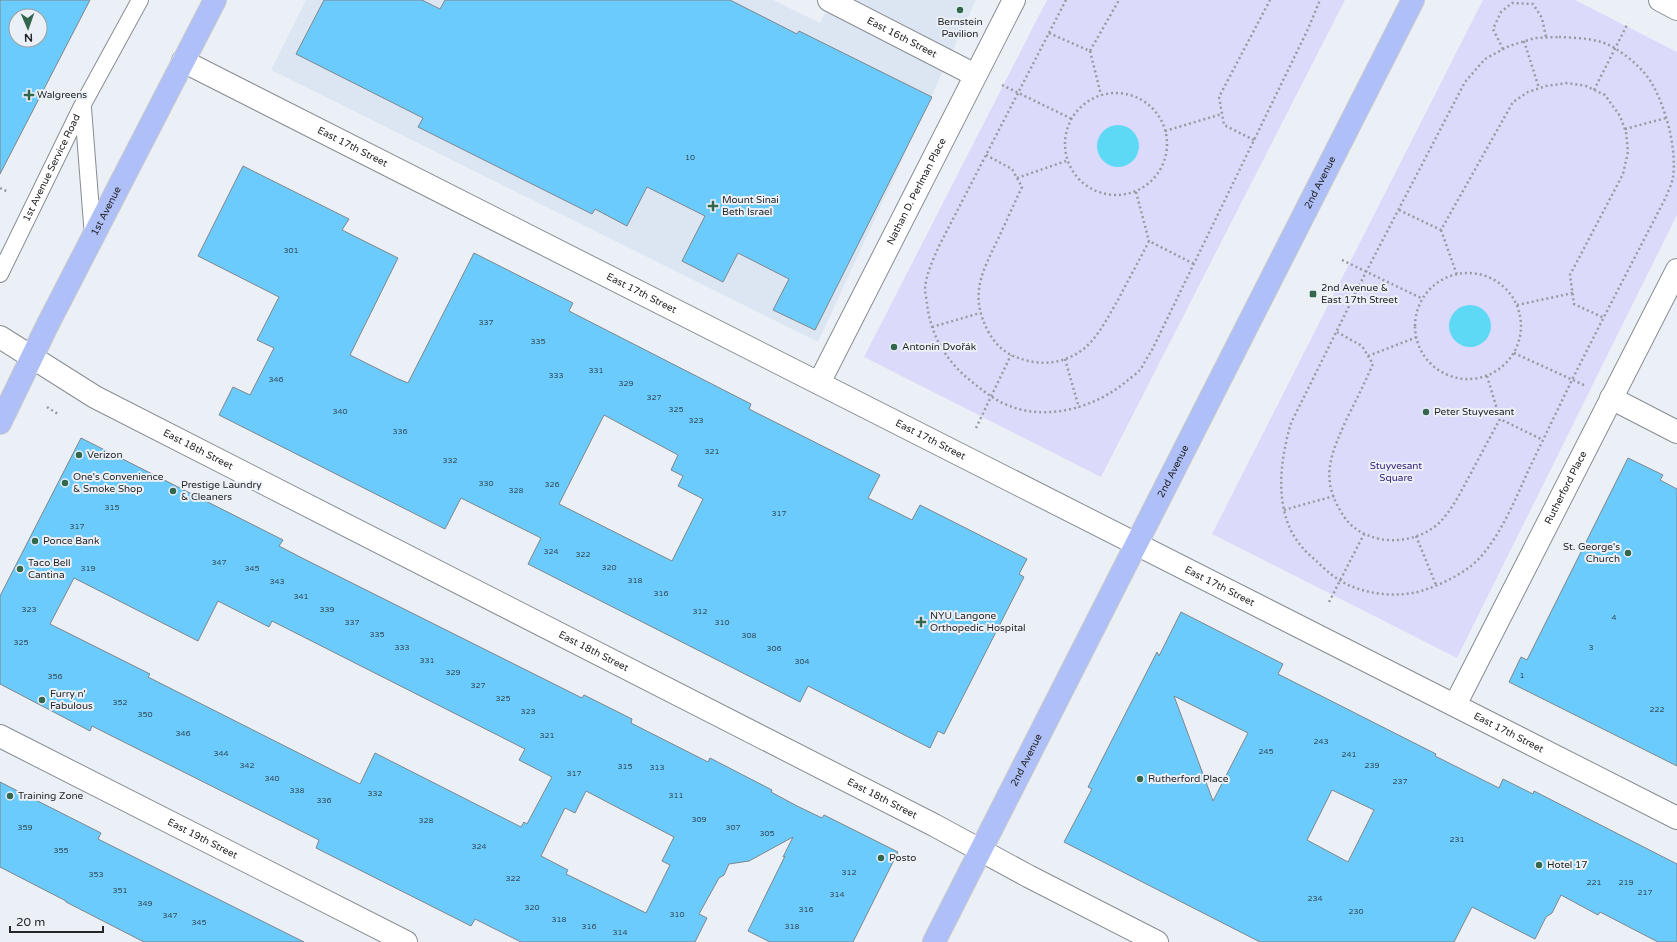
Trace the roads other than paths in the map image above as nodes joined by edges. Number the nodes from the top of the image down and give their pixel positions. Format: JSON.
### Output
{"nodes":[{"id":1,"x":140,"y":0,"type":"edge"},
{"id":2,"x":215,"y":0,"type":"edge"},
{"id":3,"x":829,"y":0,"type":"edge"},
{"id":4,"x":1014,"y":0,"type":"edge"},
{"id":5,"x":1413,"y":0,"type":"edge"},
{"id":6,"x":1660,"y":0,"type":"edge"},
{"id":7,"x":1677,"y":9,"type":"edge"},
{"id":8,"x":183,"y":61,"type":"junction"},
{"id":9,"x":975,"y":75,"type":"junction"},
{"id":10,"x":82,"y":106,"type":"junction"},
{"id":11,"x":93,"y":237,"type":"junction"},
{"id":12,"x":1677,"y":270,"type":"edge"},
{"id":13,"x":0,"y":274,"type":"edge"},
{"id":14,"x":0,"y":337,"type":"edge"},
{"id":15,"x":31,"y":358,"type":"junction"},
{"id":16,"x":819,"y":383,"type":"junction"},
{"id":17,"x":1611,"y":398,"type":"junction"},
{"id":18,"x":0,"y":423,"type":"edge"},
{"id":19,"x":1677,"y":432,"type":"edge"},
{"id":20,"x":1137,"y":544,"type":"junction"},
{"id":21,"x":1456,"y":705,"type":"junction"},
{"id":22,"x":0,"y":736,"type":"edge"},
{"id":23,"x":1677,"y":818,"type":"edge"},
{"id":24,"x":981,"y":850,"type":"junction"},
{"id":25,"x":406,"y":942,"type":"edge"},
{"id":26,"x":934,"y":942,"type":"edge"},
{"id":27,"x":1157,"y":942,"type":"edge"}],
"edges":[{"from":1,"to":10,"type":"lane","name":"1st Avenue Service Road"},
{"from":2,"to":8,"type":"main road","name":"1st Avenue"},
{"from":3,"to":9,"type":"street","name":"East 16th Street"},
{"from":4,"to":9,"type":"street","name":"Nathan D. Perlman Place"},
{"from":5,"to":20,"type":"main road","name":"2nd Avenue"},
{"from":6,"to":7,"type":"street"},
{"from":8,"to":11,"type":"main road","name":"1st Avenue"},
{"from":8,"to":16,"type":"street","name":"East 17th Street"},
{"from":9,"to":16,"type":"street","name":"Nathan D. Perlman Place"},
{"from":10,"to":11,"type":"lane"},
{"from":10,"to":13,"type":"lane","name":"1st Avenue Service Road"},
{"from":11,"to":15,"type":"main road","name":"1st Avenue"},
{"from":12,"to":17,"type":"street","name":"Rutherford Place"},
{"from":14,"to":15,"type":"street","name":"East 18th Street"},
{"from":15,"to":18,"type":"main road","name":"1st Avenue"},
{"from":15,"to":24,"type":"street","name":"East 18th Street"},
{"from":16,"to":20,"type":"street","name":"East 17th Street"},
{"from":17,"to":19,"type":"street"},
{"from":17,"to":21,"type":"street","name":"Rutherford Place"},
{"from":20,"to":21,"type":"street","name":"East 17th Street"},
{"from":20,"to":24,"type":"main road","name":"2nd Avenue"},
{"from":21,"to":23,"type":"street","name":"East 17th Street"},
{"from":22,"to":25,"type":"street","name":"East 19th Street"},
{"from":24,"to":26,"type":"main road","name":"2nd Avenue"},
{"from":24,"to":27,"type":"street","name":"East 18th Street"}]}
